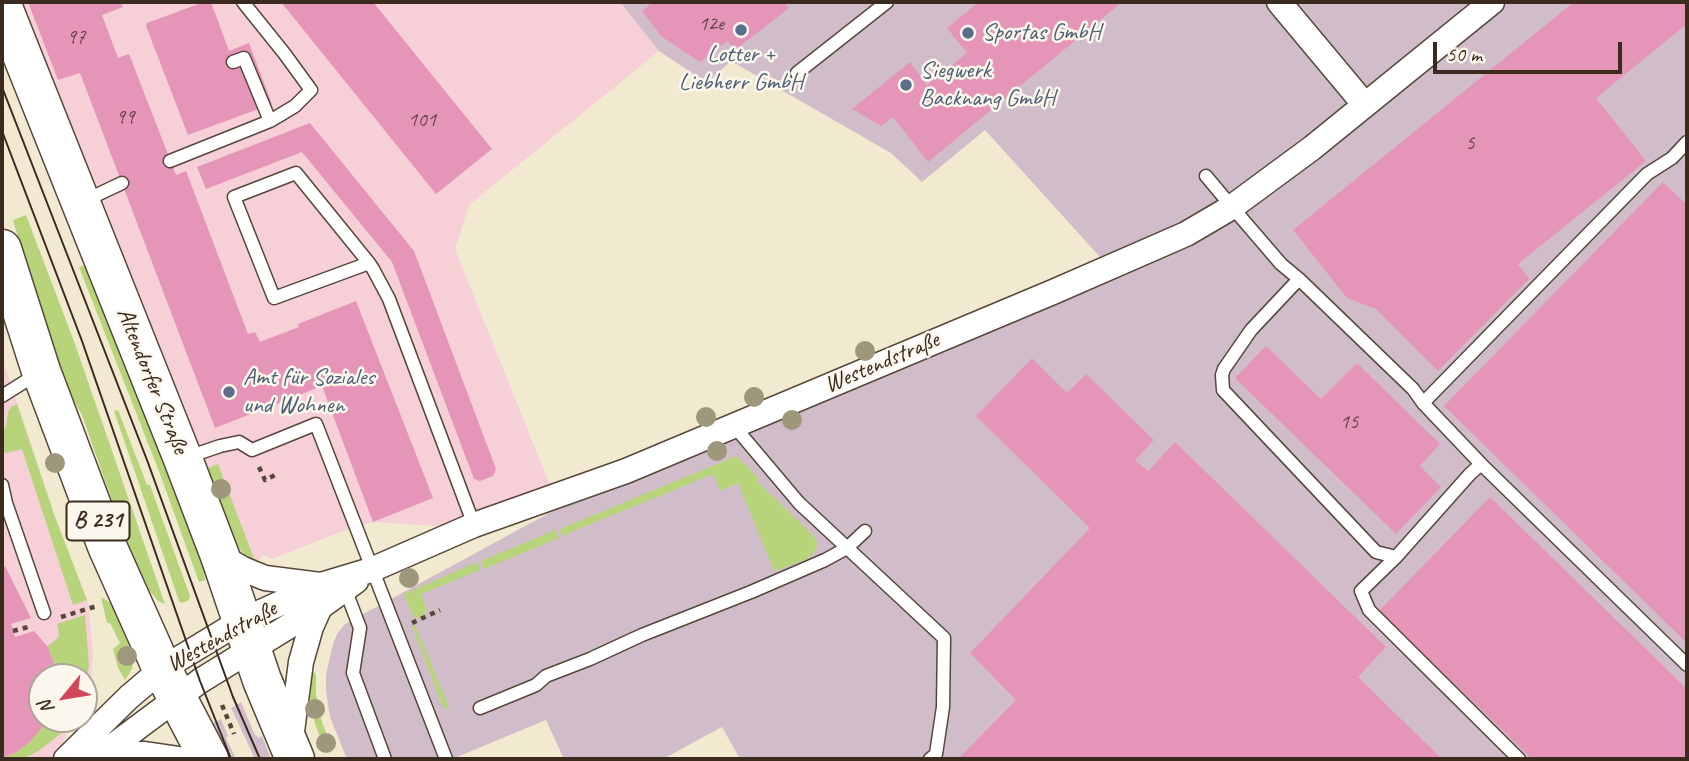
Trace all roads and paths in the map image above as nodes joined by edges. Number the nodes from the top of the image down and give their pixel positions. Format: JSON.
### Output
{"nodes":[{"id":1,"x":243,"y":2,"type":"edge"},
{"id":2,"x":887,"y":2,"type":"edge"},
{"id":3,"x":1279,"y":2,"type":"edge"},
{"id":4,"x":1492,"y":2,"type":"edge"},
{"id":5,"x":2,"y":5,"type":"edge"},
{"id":6,"x":233,"y":62,"type":"dead end"},
{"id":7,"x":797,"y":73,"type":"dead end"},
{"id":8,"x":1364,"y":105,"type":"junction"},
{"id":9,"x":270,"y":121,"type":"junction"},
{"id":10,"x":1687,"y":142,"type":"edge"},
{"id":11,"x":170,"y":161,"type":"dead end"},
{"id":12,"x":1206,"y":176,"type":"dead end"},
{"id":13,"x":122,"y":184,"type":"dead end"},
{"id":14,"x":81,"y":202,"type":"junction"},
{"id":15,"x":1232,"y":207,"type":"junction"},
{"id":16,"x":2,"y":248,"type":"edge"},
{"id":17,"x":369,"y":263,"type":"junction"},
{"id":18,"x":1299,"y":279,"type":"junction"},
{"id":19,"x":41,"y":371,"type":"junction"},
{"id":20,"x":2,"y":396,"type":"edge"},
{"id":21,"x":1423,"y":403,"type":"junction"},
{"id":22,"x":734,"y":426,"type":"junction"},
{"id":23,"x":183,"y":458,"type":"junction"},
{"id":24,"x":1481,"y":464,"type":"junction"},
{"id":25,"x":2,"y":485,"type":"edge"},
{"id":26,"x":4,"y":503,"type":"edge"},
{"id":27,"x":474,"y":525,"type":"junction"},
{"id":28,"x":865,"y":531,"type":"dead end"},
{"id":29,"x":847,"y":548,"type":"junction"},
{"id":30,"x":220,"y":556,"type":"junction"},
{"id":31,"x":1396,"y":557,"type":"junction"},
{"id":32,"x":371,"y":570,"type":"junction"},
{"id":33,"x":332,"y":590,"type":"junction"},
{"id":34,"x":440,"y":610,"type":"dead end"},
{"id":35,"x":44,"y":612,"type":"dead end"},
{"id":36,"x":394,"y":629,"type":"junction"},
{"id":37,"x":246,"y":635,"type":"junction"},
{"id":38,"x":1687,"y":665,"type":"edge"},
{"id":39,"x":170,"y":683,"type":"junction"},
{"id":40,"x":222,"y":705,"type":"dead end"},
{"id":41,"x":480,"y":708,"type":"dead end"},
{"id":42,"x":222,"y":747,"type":"edge"},
{"id":43,"x":293,"y":753,"type":"edge"},
{"id":44,"x":97,"y":757,"type":"edge"},
{"id":45,"x":66,"y":759,"type":"edge"},
{"id":46,"x":179,"y":759,"type":"edge"},
{"id":47,"x":385,"y":759,"type":"edge"},
{"id":48,"x":446,"y":759,"type":"edge"},
{"id":49,"x":930,"y":759,"type":"edge"},
{"id":50,"x":1519,"y":759,"type":"edge"}],
"edges":[{"from":1,"to":9,"type":"lane"},
{"from":2,"to":7,"type":"lane"},
{"from":3,"to":8,"type":"street"},
{"from":4,"to":8,"type":"street","name":"Westendstraße"},
{"from":5,"to":14,"type":"main road","name":"Altendorfer Straße"},
{"from":6,"to":9,"type":"lane"},
{"from":8,"to":15,"type":"street","name":"Westendstraße"},
{"from":9,"to":11,"type":"lane"},
{"from":10,"to":21,"type":"lane"},
{"from":12,"to":15,"type":"lane"},
{"from":13,"to":14,"type":"lane"},
{"from":14,"to":23,"type":"main road","name":"Altendorfer Straße"},
{"from":15,"to":18,"type":"lane"},
{"from":15,"to":22,"type":"street","name":"Westendstraße"},
{"from":16,"to":19,"type":"main road","number":"B 231"},
{"from":17,"to":17,"type":"lane"},
{"from":17,"to":27,"type":"lane"},
{"from":18,"to":21,"type":"lane"},
{"from":18,"to":31,"type":"lane"},
{"from":19,"to":20,"type":"lane"},
{"from":19,"to":39,"type":"main road","number":"B 231"},
{"from":21,"to":24,"type":"lane"},
{"from":22,"to":27,"type":"street","name":"Westendstraße"},
{"from":22,"to":29,"type":"lane"},
{"from":23,"to":30,"type":"main road","name":"Altendorfer Straße"},
{"from":23,"to":32,"type":"lane"},
{"from":24,"to":31,"type":"lane"},
{"from":24,"to":38,"type":"lane"},
{"from":25,"to":26,"type":"lane"},
{"from":26,"to":35,"type":"lane"},
{"from":27,"to":32,"type":"street","name":"Westendstraße"},
{"from":28,"to":29,"type":"lane"},
{"from":29,"to":41,"type":"lane"},
{"from":29,"to":49,"type":"lane"},
{"from":30,"to":33,"type":"street","name":"Westendstraße"},
{"from":30,"to":37,"type":"main road","name":"Altendorfer Straße"},
{"from":31,"to":50,"type":"lane"},
{"from":32,"to":33,"type":"street","name":"Westendstraße"},
{"from":32,"to":36,"type":"lane"},
{"from":33,"to":37,"type":"street","name":"Westendstraße"},
{"from":33,"to":43,"type":"street","name":"Westendstraße"},
{"from":33,"to":47,"type":"lane"},
{"from":34,"to":36,"type":"path"},
{"from":36,"to":48,"type":"lane"},
{"from":37,"to":39,"type":"street","name":"Westendstraße"},
{"from":37,"to":43,"type":"main road","name":"Altendorfer Straße"},
{"from":39,"to":42,"type":"main road","number":"B 231"},
{"from":39,"to":44,"type":"street"},
{"from":39,"to":45,"type":"street","name":"Westendstraße"},
{"from":40,"to":42,"type":"path"},
{"from":44,"to":46,"type":"street"}]}
